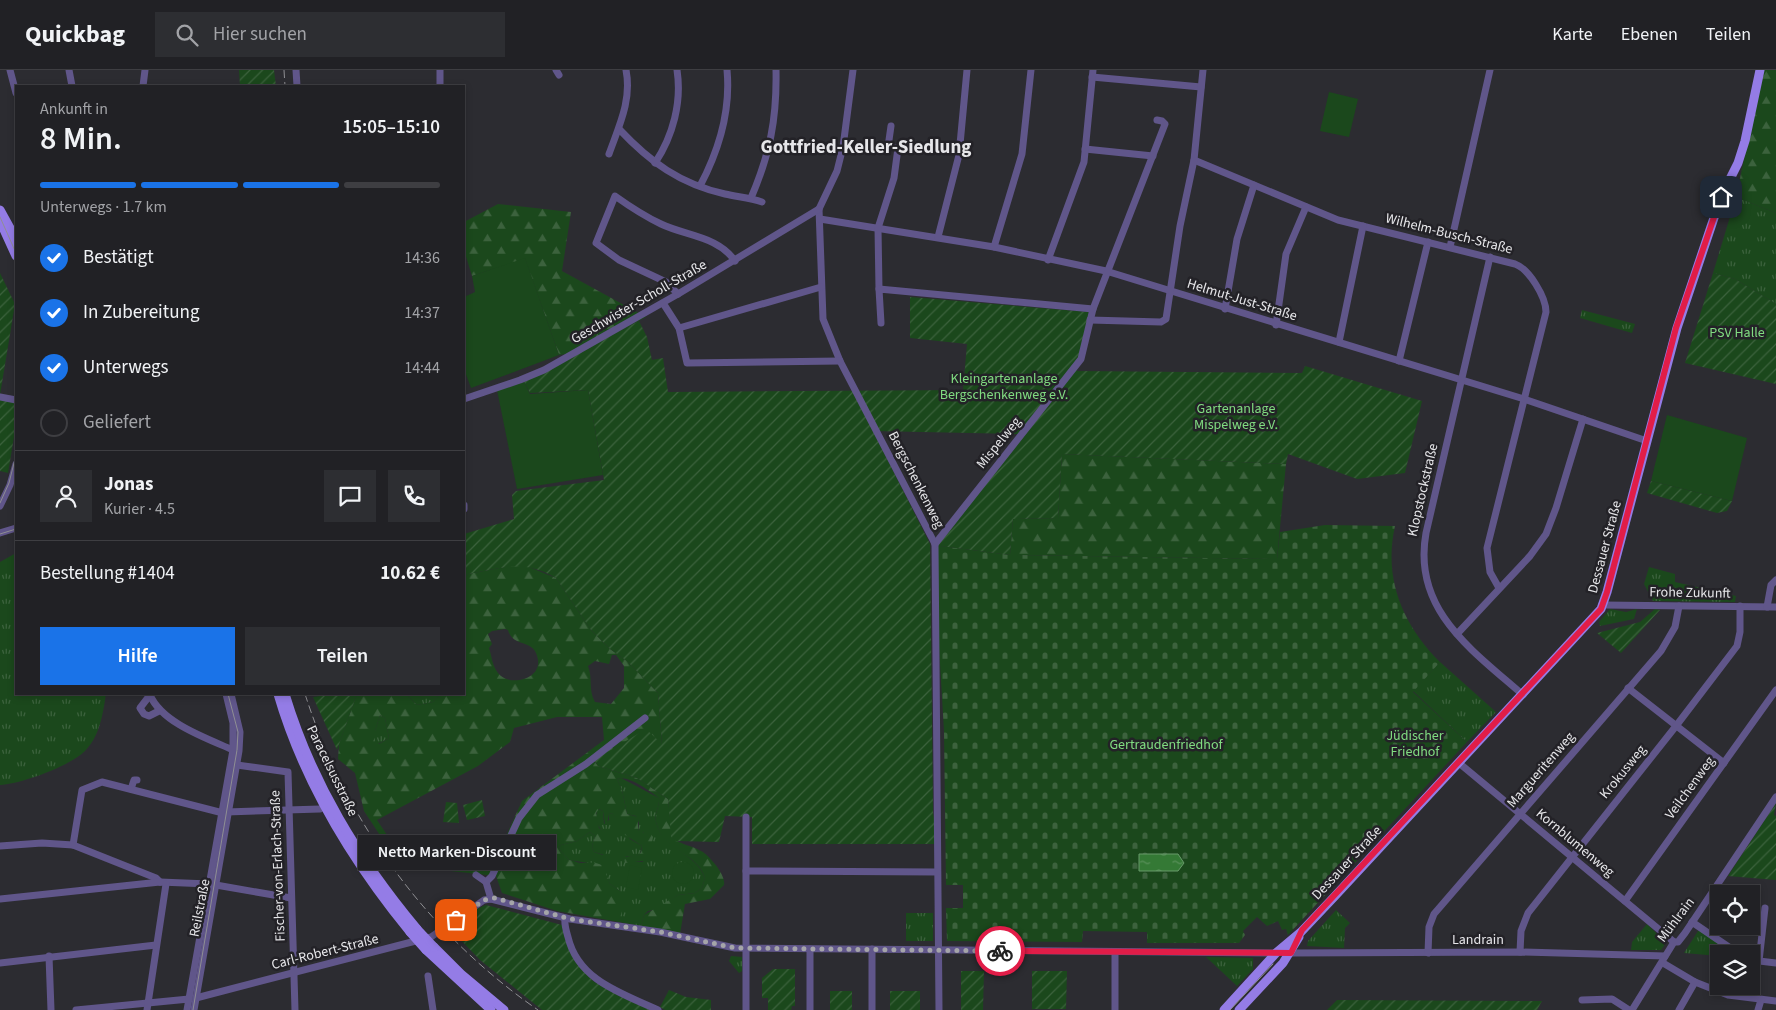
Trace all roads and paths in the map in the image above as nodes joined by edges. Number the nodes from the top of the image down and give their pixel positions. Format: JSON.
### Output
{"nodes":[{"id":1,"x":10,"y":70,"type":"edge"},
{"id":2,"x":69,"y":70,"type":"edge"},
{"id":3,"x":145,"y":70,"type":"edge"},
{"id":4,"x":296,"y":70,"type":"edge"},
{"id":5,"x":440,"y":70,"type":"edge"},
{"id":6,"x":626,"y":70,"type":"edge"},
{"id":7,"x":677,"y":70,"type":"edge"},
{"id":8,"x":727,"y":70,"type":"edge"},
{"id":9,"x":776,"y":70,"type":"edge"},
{"id":10,"x":853,"y":70,"type":"edge"},
{"id":11,"x":967,"y":70,"type":"edge"},
{"id":12,"x":1030,"y":70,"type":"edge"},
{"id":13,"x":1203,"y":70,"type":"edge"},
{"id":14,"x":1490,"y":70,"type":"edge"},
{"id":15,"x":1760,"y":70,"type":"edge"},
{"id":16,"x":1092,"y":74,"type":"edge"},
{"id":17,"x":72,"y":85,"type":"edge"},
{"id":18,"x":143,"y":85,"type":"edge"},
{"id":19,"x":298,"y":85,"type":"edge"},
{"id":20,"x":440,"y":85,"type":"edge"},
{"id":21,"x":1201,"y":87,"type":"junction"},
{"id":22,"x":15,"y":89,"type":"edge"},
{"id":23,"x":1157,"y":120,"type":"dead end"},
{"id":24,"x":890,"y":126,"type":"dead end"},
{"id":25,"x":619,"y":129,"type":"junction"},
{"id":26,"x":1085,"y":149,"type":"junction"},
{"id":27,"x":609,"y":154,"type":"dead end"},
{"id":28,"x":1153,"y":156,"type":"junction"},
{"id":29,"x":1194,"y":160,"type":"junction"},
{"id":30,"x":655,"y":163,"type":"junction"},
{"id":31,"x":1254,"y":185,"type":"junction"},
{"id":32,"x":700,"y":186,"type":"junction"},
{"id":33,"x":751,"y":198,"type":"junction"},
{"id":34,"x":762,"y":202,"type":"dead end"},
{"id":35,"x":1306,"y":207,"type":"junction"},
{"id":36,"x":819,"y":209,"type":"junction"},
{"id":37,"x":0,"y":210,"type":"edge"},
{"id":38,"x":820,"y":219,"type":"junction"},
{"id":39,"x":0,"y":221,"type":"edge"},
{"id":40,"x":1364,"y":226,"type":"junction"},
{"id":41,"x":878,"y":228,"type":"junction"},
{"id":42,"x":15,"y":237,"type":"edge"},
{"id":43,"x":938,"y":238,"type":"junction"},
{"id":44,"x":1428,"y":242,"type":"junction"},
{"id":45,"x":994,"y":247,"type":"junction"},
{"id":46,"x":1450,"y":247,"type":"junction"},
{"id":47,"x":15,"y":254,"type":"edge"},
{"id":48,"x":1490,"y":257,"type":"junction"},
{"id":49,"x":1048,"y":260,"type":"junction"},
{"id":50,"x":735,"y":261,"type":"junction"},
{"id":51,"x":1106,"y":272,"type":"junction"},
{"id":52,"x":821,"y":287,"type":"junction"},
{"id":53,"x":879,"y":289,"type":"junction"},
{"id":54,"x":1171,"y":291,"type":"junction"},
{"id":55,"x":678,"y":294,"type":"junction"},
{"id":56,"x":663,"y":303,"type":"junction"},
{"id":57,"x":1093,"y":309,"type":"junction"},
{"id":58,"x":1225,"y":309,"type":"junction"},
{"id":59,"x":1090,"y":320,"type":"junction"},
{"id":60,"x":880,"y":323,"type":"dead end"},
{"id":61,"x":1276,"y":325,"type":"junction"},
{"id":62,"x":679,"y":328,"type":"junction"},
{"id":63,"x":1339,"y":342,"type":"junction"},
{"id":64,"x":840,"y":361,"type":"junction"},
{"id":65,"x":1399,"y":361,"type":"junction"},
{"id":66,"x":1461,"y":380,"type":"junction"},
{"id":67,"x":0,"y":397,"type":"edge"},
{"id":68,"x":465,"y":399,"type":"edge"},
{"id":69,"x":1524,"y":399,"type":"junction"},
{"id":70,"x":15,"y":400,"type":"edge"},
{"id":71,"x":1583,"y":419,"type":"junction"},
{"id":72,"x":1646,"y":441,"type":"junction"},
{"id":73,"x":15,"y":468,"type":"edge"},
{"id":74,"x":0,"y":506,"type":"edge"},
{"id":75,"x":15,"y":528,"type":"edge"},
{"id":76,"x":0,"y":533,"type":"edge"},
{"id":77,"x":935,"y":544,"type":"junction"},
{"id":78,"x":1776,"y":580,"type":"edge"},
{"id":79,"x":1499,"y":588,"type":"junction"},
{"id":80,"x":1603,"y":605,"type":"junction"},
{"id":81,"x":1679,"y":606,"type":"junction"},
{"id":82,"x":1740,"y":606,"type":"junction"},
{"id":83,"x":1767,"y":607,"type":"junction"},
{"id":84,"x":1776,"y":607,"type":"edge"},
{"id":85,"x":1457,"y":634,"type":"junction"},
{"id":86,"x":1628,"y":688,"type":"junction"},
{"id":87,"x":1776,"y":690,"type":"edge"},
{"id":88,"x":150,"y":695,"type":"edge"},
{"id":89,"x":226,"y":695,"type":"edge"},
{"id":90,"x":231,"y":695,"type":"edge"},
{"id":91,"x":278,"y":695,"type":"edge"},
{"id":92,"x":285,"y":695,"type":"edge"},
{"id":93,"x":1523,"y":695,"type":"junction"},
{"id":94,"x":1774,"y":699,"type":"edge"},
{"id":95,"x":159,"y":711,"type":"junction"},
{"id":96,"x":645,"y":718,"type":"dead end"},
{"id":97,"x":1676,"y":726,"type":"junction"},
{"id":98,"x":233,"y":750,"type":"junction"},
{"id":99,"x":1459,"y":763,"type":"junction"},
{"id":100,"x":1724,"y":763,"type":"junction"},
{"id":101,"x":237,"y":765,"type":"junction"},
{"id":102,"x":137,"y":780,"type":"dead end"},
{"id":103,"x":131,"y":789,"type":"junction"},
{"id":104,"x":1776,"y":797,"type":"edge"},
{"id":105,"x":326,"y":806,"type":"junction"},
{"id":106,"x":289,"y":810,"type":"junction"},
{"id":107,"x":226,"y":812,"type":"junction"},
{"id":108,"x":1520,"y":814,"type":"junction"},
{"id":109,"x":746,"y":817,"type":"dead end"},
{"id":110,"x":73,"y":845,"type":"junction"},
{"id":111,"x":0,"y":846,"type":"edge"},
{"id":112,"x":1572,"y":857,"type":"junction"},
{"id":113,"x":746,"y":871,"type":"junction"},
{"id":114,"x":937,"y":872,"type":"junction"},
{"id":115,"x":476,"y":875,"type":"dead end"},
{"id":116,"x":486,"y":882,"type":"junction"},
{"id":117,"x":163,"y":883,"type":"junction"},
{"id":118,"x":208,"y":884,"type":"junction"},
{"id":119,"x":216,"y":886,"type":"junction"},
{"id":120,"x":291,"y":898,"type":"junction"},
{"id":121,"x":0,"y":899,"type":"edge"},
{"id":122,"x":491,"y":899,"type":"junction"},
{"id":123,"x":1625,"y":901,"type":"junction"},
{"id":124,"x":1765,"y":908,"type":"dead end"},
{"id":125,"x":565,"y":918,"type":"junction"},
{"id":126,"x":1692,"y":922,"type":"junction"},
{"id":127,"x":1301,"y":932,"type":"junction"},
{"id":128,"x":1674,"y":942,"type":"junction"},
{"id":129,"x":1726,"y":945,"type":"edge"},
{"id":130,"x":156,"y":946,"type":"junction"},
{"id":131,"x":747,"y":949,"type":"junction"},
{"id":132,"x":810,"y":949,"type":"junction"},
{"id":133,"x":872,"y":949,"type":"junction"},
{"id":134,"x":937,"y":950,"type":"junction"},
{"id":135,"x":1520,"y":952,"type":"junction"},
{"id":136,"x":1115,"y":953,"type":"junction"},
{"id":137,"x":1276,"y":953,"type":"junction"},
{"id":138,"x":1291,"y":953,"type":"junction"},
{"id":139,"x":1428,"y":953,"type":"junction"},
{"id":140,"x":49,"y":956,"type":"junction"},
{"id":141,"x":1664,"y":960,"type":"junction"},
{"id":142,"x":1760,"y":961,"type":"joint"},
{"id":143,"x":0,"y":962,"type":"edge"},
{"id":144,"x":1776,"y":963,"type":"edge"},
{"id":145,"x":1279,"y":968,"type":"junction"},
{"id":146,"x":294,"y":973,"type":"junction"},
{"id":147,"x":428,"y":976,"type":"dead end"},
{"id":148,"x":1695,"y":982,"type":"junction"},
{"id":149,"x":193,"y":999,"type":"junction"},
{"id":150,"x":1582,"y":1000,"type":"dead end"},
{"id":151,"x":1761,"y":1000,"type":"junction"},
{"id":152,"x":1776,"y":1001,"type":"edge"},
{"id":153,"x":147,"y":1007,"type":"edge"},
{"id":154,"x":495,"y":1008,"type":"edge"},
{"id":155,"x":51,"y":1010,"type":"edge"},
{"id":156,"x":76,"y":1010,"type":"edge"},
{"id":157,"x":187,"y":1010,"type":"edge"},
{"id":158,"x":194,"y":1010,"type":"edge"},
{"id":159,"x":295,"y":1010,"type":"edge"},
{"id":160,"x":433,"y":1010,"type":"edge"},
{"id":161,"x":658,"y":1010,"type":"edge"},
{"id":162,"x":746,"y":1010,"type":"edge"},
{"id":163,"x":810,"y":1010,"type":"edge"},
{"id":164,"x":872,"y":1010,"type":"edge"},
{"id":165,"x":939,"y":1010,"type":"edge"},
{"id":166,"x":1114,"y":1010,"type":"edge"},
{"id":167,"x":1224,"y":1010,"type":"edge"},
{"id":168,"x":1239,"y":1010,"type":"edge"},
{"id":169,"x":1629,"y":1010,"type":"edge"},
{"id":170,"x":1632,"y":1010,"type":"edge"},
{"id":171,"x":1679,"y":1010,"type":"edge"},
{"id":172,"x":1758,"y":1010,"type":"edge"}],
"edges":[{"from":1,"to":22,"type":"street"},
{"from":2,"to":17,"type":"street"},
{"from":3,"to":18,"type":"street"},
{"from":4,"to":19,"type":"street"},
{"from":5,"to":20,"type":"street"},
{"from":6,"to":25,"type":"street"},
{"from":7,"to":30,"type":"street"},
{"from":8,"to":32,"type":"street"},
{"from":9,"to":33,"type":"street"},
{"from":10,"to":36,"type":"street"},
{"from":11,"to":43,"type":"street"},
{"from":12,"to":45,"type":"street"},
{"from":13,"to":21,"type":"street"},
{"from":14,"to":46,"type":"street"},
{"from":15,"to":72,"type":"main road","name":"Dessauer Straße"},
{"from":16,"to":21,"type":"street"},
{"from":16,"to":26,"type":"street"},
{"from":21,"to":29,"type":"street"},
{"from":23,"to":28,"type":"street","name":"Mispelweg"},
{"from":24,"to":41,"type":"street"},
{"from":25,"to":27,"type":"street"},
{"from":25,"to":30,"type":"street"},
{"from":26,"to":28,"type":"street"},
{"from":26,"to":49,"type":"street"},
{"from":28,"to":51,"type":"street","name":"Mispelweg"},
{"from":29,"to":31,"type":"street","name":"Wilhelm-Busch-Straße"},
{"from":29,"to":54,"type":"street"},
{"from":30,"to":32,"type":"street"},
{"from":31,"to":35,"type":"street","name":"Wilhelm-Busch-Straße"},
{"from":31,"to":58,"type":"street"},
{"from":32,"to":33,"type":"street"},
{"from":33,"to":34,"type":"street"},
{"from":35,"to":40,"type":"street","name":"Wilhelm-Busch-Straße"},
{"from":35,"to":61,"type":"street"},
{"from":36,"to":38,"type":"street","name":"Bergschenkenweg"},
{"from":36,"to":50,"type":"street","name":"Geschwister-Scholl-Straße"},
{"from":37,"to":42,"type":"main road"},
{"from":38,"to":41,"type":"street","name":"Helmut-Just-Straße"},
{"from":38,"to":52,"type":"street","name":"Bergschenkenweg"},
{"from":39,"to":47,"type":"main road"},
{"from":40,"to":44,"type":"street","name":"Wilhelm-Busch-Straße"},
{"from":40,"to":63,"type":"street"},
{"from":41,"to":43,"type":"street","name":"Helmut-Just-Straße"},
{"from":41,"to":53,"type":"street"},
{"from":43,"to":45,"type":"street","name":"Helmut-Just-Straße"},
{"from":44,"to":46,"type":"street","name":"Wilhelm-Busch-Straße"},
{"from":44,"to":65,"type":"street"},
{"from":45,"to":49,"type":"street","name":"Helmut-Just-Straße"},
{"from":46,"to":48,"type":"street","name":"Wilhelm-Busch-Straße"},
{"from":48,"to":66,"type":"street","name":"Klopstockstraße"},
{"from":48,"to":69,"type":"street","name":"Wilhelm-Busch-Straße"},
{"from":49,"to":51,"type":"street","name":"Helmut-Just-Straße"},
{"from":50,"to":55,"type":"street","name":"Geschwister-Scholl-Straße"},
{"from":50,"to":55,"type":"street"},
{"from":51,"to":54,"type":"street","name":"Helmut-Just-Straße"},
{"from":51,"to":57,"type":"street","name":"Mispelweg"},
{"from":52,"to":62,"type":"street"},
{"from":52,"to":64,"type":"street","name":"Bergschenkenweg"},
{"from":53,"to":57,"type":"street"},
{"from":53,"to":60,"type":"street"},
{"from":54,"to":58,"type":"street","name":"Helmut-Just-Straße"},
{"from":54,"to":59,"type":"street"},
{"from":55,"to":56,"type":"street","name":"Geschwister-Scholl-Straße"},
{"from":56,"to":62,"type":"street"},
{"from":56,"to":68,"type":"street","name":"Geschwister-Scholl-Straße"},
{"from":57,"to":59,"type":"street","name":"Mispelweg"},
{"from":58,"to":61,"type":"street","name":"Helmut-Just-Straße"},
{"from":59,"to":77,"type":"street","name":"Mispelweg"},
{"from":61,"to":63,"type":"street","name":"Helmut-Just-Straße"},
{"from":62,"to":64,"type":"street"},
{"from":63,"to":65,"type":"street","name":"Helmut-Just-Straße"},
{"from":64,"to":77,"type":"street","name":"Bergschenkenweg"},
{"from":65,"to":66,"type":"street","name":"Helmut-Just-Straße"},
{"from":66,"to":69,"type":"street","name":"Helmut-Just-Straße"},
{"from":66,"to":85,"type":"street","name":"Klopstockstraße"},
{"from":67,"to":70,"type":"street"},
{"from":69,"to":71,"type":"street","name":"Helmut-Just-Straße"},
{"from":69,"to":79,"type":"street","name":"Wilhelm-Busch-Straße"},
{"from":71,"to":72,"type":"street","name":"Helmut-Just-Straße"},
{"from":71,"to":79,"type":"street"},
{"from":72,"to":80,"type":"main road","name":"Dessauer Straße"},
{"from":73,"to":74,"type":"street"},
{"from":75,"to":76,"type":"street"},
{"from":77,"to":114,"type":"street","name":"Bergschenkenweg"},
{"from":78,"to":83,"type":"street"},
{"from":79,"to":85,"type":"street"},
{"from":80,"to":81,"type":"street","name":"Frohe Zukunft"},
{"from":80,"to":93,"type":"main road","name":"Dessauer Straße"},
{"from":81,"to":82,"type":"street","name":"Frohe Zukunft"},
{"from":81,"to":86,"type":"street","name":"Margueritenweg"},
{"from":82,"to":83,"type":"street","name":"Frohe Zukunft"},
{"from":82,"to":97,"type":"street","name":"Krokusweg"},
{"from":83,"to":84,"type":"street","name":"Frohe Zukunft"},
{"from":85,"to":93,"type":"street","name":"Klopstockstraße"},
{"from":86,"to":97,"type":"street"},
{"from":86,"to":108,"type":"street","name":"Margueritenweg"},
{"from":87,"to":94,"type":"street","name":"Veilchenweg"},
{"from":88,"to":95,"type":"street"},
{"from":88,"to":95,"type":"street"},
{"from":89,"to":98,"type":"street","name":"Reilstraße"},
{"from":90,"to":101,"type":"street","name":"Reilstraße"},
{"from":91,"to":105,"type":"main road","name":"Paracelsusstraße"},
{"from":92,"to":105,"type":"main road","name":"Paracelsusstraße"},
{"from":93,"to":99,"type":"main road","name":"Dessauer Straße"},
{"from":94,"to":100,"type":"street","name":"Veilchenweg"},
{"from":95,"to":98,"type":"street"},
{"from":96,"to":116,"type":"street"},
{"from":97,"to":100,"type":"street"},
{"from":97,"to":112,"type":"street","name":"Krokusweg"},
{"from":98,"to":107,"type":"street","name":"Reilstraße"},
{"from":99,"to":108,"type":"street","name":"Kornblumenweg"},
{"from":99,"to":127,"type":"main road","name":"Dessauer Straße"},
{"from":100,"to":123,"type":"street","name":"Veilchenweg"},
{"from":101,"to":106,"type":"street","name":"Fischer-von-Erlach-Straße"},
{"from":101,"to":107,"type":"street","name":"Reilstraße"},
{"from":102,"to":103,"type":"street"},
{"from":103,"to":107,"type":"street"},
{"from":103,"to":110,"type":"street"},
{"from":104,"to":126,"type":"street","name":"Mühlrain"},
{"from":105,"to":106,"type":"street"},
{"from":105,"to":154,"type":"main road","name":"Paracelsusstraße","bridge":true},
{"from":106,"to":107,"type":"street"},
{"from":106,"to":120,"type":"street","name":"Fischer-von-Erlach-Straße"},
{"from":107,"to":118,"type":"street","name":"Reilstraße"},
{"from":107,"to":119,"type":"street","name":"Reilstraße"},
{"from":108,"to":112,"type":"street","name":"Kornblumenweg"},
{"from":108,"to":139,"type":"street","name":"Margueritenweg"},
{"from":109,"to":113,"type":"street"},
{"from":110,"to":111,"type":"street"},
{"from":110,"to":117,"type":"street"},
{"from":112,"to":123,"type":"street","name":"Kornblumenweg"},
{"from":112,"to":135,"type":"street","name":"Krokusweg"},
{"from":113,"to":114,"type":"street"},
{"from":113,"to":131,"type":"street"},
{"from":114,"to":134,"type":"street","name":"Bergschenkenweg"},
{"from":115,"to":116,"type":"street"},
{"from":116,"to":122,"type":"street"},
{"from":117,"to":118,"type":"street"},
{"from":117,"to":121,"type":"street"},
{"from":117,"to":130,"type":"street"},
{"from":118,"to":149,"type":"street","name":"Reilstraße"},
{"from":119,"to":120,"type":"street"},
{"from":119,"to":149,"type":"street","name":"Reilstraße"},
{"from":120,"to":146,"type":"street","name":"Fischer-von-Erlach-Straße"},
{"from":122,"to":125,"type":"street"},
{"from":122,"to":146,"type":"street","name":"Carl-Robert-Straße"},
{"from":123,"to":128,"type":"street","name":"Kornblumenweg"},
{"from":124,"to":142,"type":"street"},
{"from":125,"to":131,"type":"street"},
{"from":125,"to":161,"type":"street"},
{"from":126,"to":128,"type":"street","name":"Mühlrain"},
{"from":126,"to":129,"type":"street"},
{"from":127,"to":137,"type":"main road","name":"Dessauer Straße"},
{"from":127,"to":138,"type":"main road","name":"Dessauer Straße"},
{"from":128,"to":141,"type":"street","name":"Mühlrain"},
{"from":130,"to":140,"type":"street"},
{"from":130,"to":153,"type":"street"},
{"from":131,"to":132,"type":"street"},
{"from":131,"to":162,"type":"street"},
{"from":132,"to":133,"type":"street"},
{"from":132,"to":163,"type":"street"},
{"from":133,"to":134,"type":"street"},
{"from":133,"to":164,"type":"street"},
{"from":134,"to":136,"type":"street"},
{"from":134,"to":165,"type":"street","name":"Bergschenkenweg"},
{"from":135,"to":139,"type":"street","name":"Landrain"},
{"from":135,"to":141,"type":"street","name":"Landrain"},
{"from":136,"to":137,"type":"street"},
{"from":136,"to":166,"type":"street"},
{"from":137,"to":138,"type":"main road"},
{"from":137,"to":145,"type":"main road"},
{"from":137,"to":167,"type":"main road","name":"Dessauer Straße"},
{"from":138,"to":139,"type":"street","name":"Landrain"},
{"from":138,"to":145,"type":"main road","name":"Dessauer Straße"},
{"from":140,"to":143,"type":"street"},
{"from":140,"to":155,"type":"street"},
{"from":141,"to":148,"type":"street"},
{"from":141,"to":170,"type":"street","name":"Mühlrain"},
{"from":142,"to":144,"type":"street"},
{"from":145,"to":168,"type":"main road","name":"Dessauer Straße"},
{"from":146,"to":149,"type":"street","name":"Carl-Robert-Straße"},
{"from":146,"to":159,"type":"street","name":"Fischer-von-Erlach-Straße"},
{"from":147,"to":160,"type":"street"},
{"from":148,"to":151,"type":"street"},
{"from":148,"to":171,"type":"street"},
{"from":149,"to":153,"type":"street","name":"Carl-Robert-Straße"},
{"from":149,"to":157,"type":"street","name":"Reilstraße"},
{"from":149,"to":158,"type":"street","name":"Reilstraße"},
{"from":150,"to":169,"type":"street"},
{"from":151,"to":152,"type":"street"},
{"from":151,"to":172,"type":"street"},
{"from":153,"to":156,"type":"street","name":"Carl-Robert-Straße"}]}
